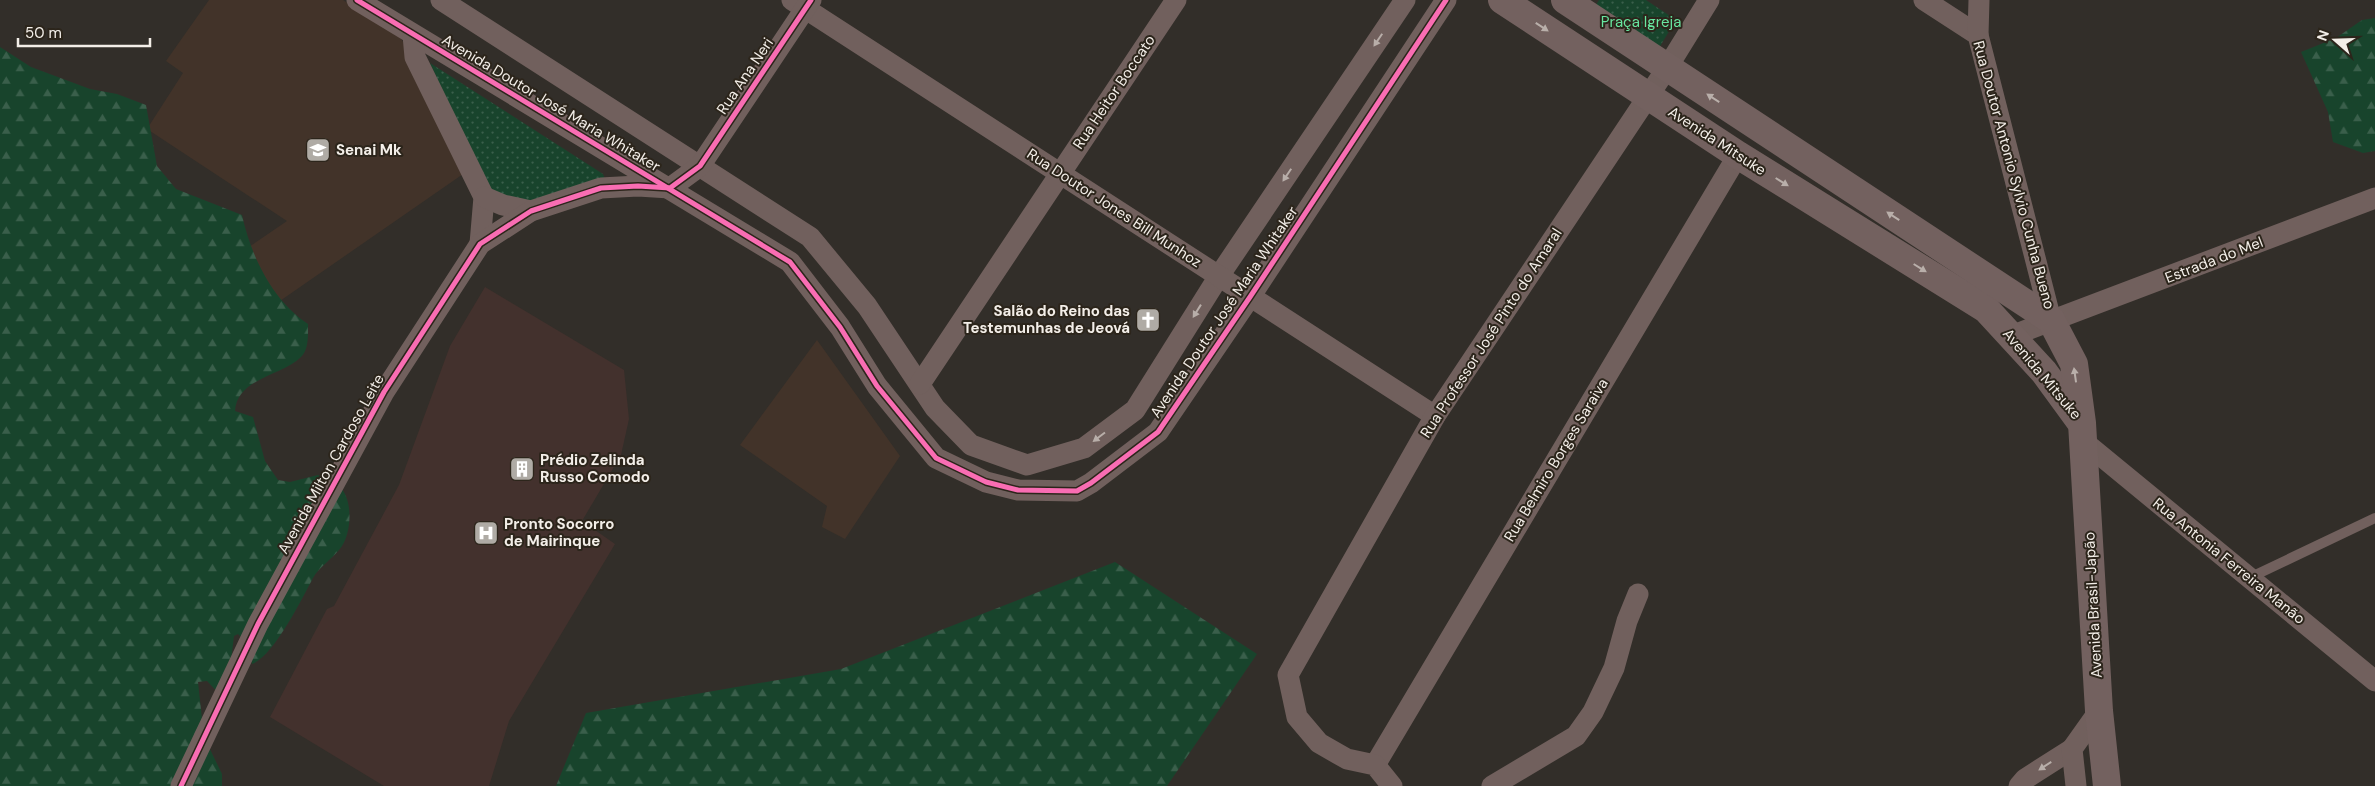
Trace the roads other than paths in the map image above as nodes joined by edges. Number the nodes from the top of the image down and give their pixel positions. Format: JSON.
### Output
{"nodes":[{"id":1,"x":357,"y":0,"type":"edge"},
{"id":2,"x":442,"y":0,"type":"edge"},
{"id":3,"x":1405,"y":0,"type":"edge"},
{"id":4,"x":1446,"y":0,"type":"edge"},
{"id":5,"x":1502,"y":0,"type":"edge"},
{"id":6,"x":1709,"y":0,"type":"edge"},
{"id":7,"x":1924,"y":0,"type":"edge"},
{"id":8,"x":1979,"y":0,"type":"edge"},
{"id":9,"x":803,"y":3,"type":"edge"},
{"id":10,"x":1166,"y":3,"type":"edge"},
{"id":11,"x":1577,"y":3,"type":"edge"},
{"id":12,"x":412,"y":35,"type":"junction"},
{"id":13,"x":1978,"y":35,"type":"junction"},
{"id":14,"x":1667,"y":68,"type":"junction"},
{"id":15,"x":1648,"y":96,"type":"junction"},
{"id":16,"x":1741,"y":117,"type":"junction"},
{"id":17,"x":1729,"y":149,"type":"junction"},
{"id":18,"x":700,"y":166,"type":"junction"},
{"id":19,"x":1060,"y":173,"type":"junction"},
{"id":20,"x":670,"y":188,"type":"junction"},
{"id":21,"x":484,"y":197,"type":"junction"},
{"id":22,"x":2375,"y":198,"type":"edge"},
{"id":23,"x":531,"y":211,"type":"junction"},
{"id":24,"x":480,"y":244,"type":"junction"},
{"id":25,"x":1219,"y":276,"type":"junction"},
{"id":26,"x":1250,"y":297,"type":"junction"},
{"id":27,"x":2051,"y":320,"type":"junction"},
{"id":28,"x":2011,"y":336,"type":"junction"},
{"id":29,"x":920,"y":384,"type":"junction"},
{"id":30,"x":1435,"y":416,"type":"junction"},
{"id":31,"x":2082,"y":432,"type":"junction"},
{"id":32,"x":2375,"y":518,"type":"edge"},
{"id":33,"x":2249,"y":578,"type":"junction"},
{"id":34,"x":1638,"y":594,"type":"dead end"},
{"id":35,"x":2375,"y":681,"type":"edge"},
{"id":36,"x":2099,"y":711,"type":"junction"},
{"id":37,"x":2072,"y":749,"type":"junction"},
{"id":38,"x":1375,"y":765,"type":"junction"},
{"id":39,"x":181,"y":786,"type":"edge"},
{"id":40,"x":1392,"y":786,"type":"edge"},
{"id":41,"x":1492,"y":786,"type":"edge"},
{"id":42,"x":2019,"y":786,"type":"edge"},
{"id":43,"x":2076,"y":786,"type":"edge"},
{"id":44,"x":2108,"y":786,"type":"edge"}],
"edges":[{"from":1,"to":12,"type":"street","name":"Avenida Doutor José Maria Whitaker"},
{"from":2,"to":18,"type":"street","name":"Avenida Doutor José Maria Whitaker"},
{"from":3,"to":25,"type":"street","name":"Avenida Doutor José Maria Whitaker","one_way":true},
{"from":4,"to":26,"type":"street","name":"Avenida Doutor José Maria Whitaker"},
{"from":5,"to":15,"type":"main road","name":"Avenida Mitsuke","one_way":true},
{"from":6,"to":14,"type":"street","name":"Rua Professor José Pinto do Amaral"},
{"from":7,"to":13,"type":"street","name":"Rua Doutor Antonio Sylvio Cunha Bueno"},
{"from":8,"to":13,"type":"street"},
{"from":9,"to":18,"type":"street","name":"Rua Ana Neri"},
{"from":9,"to":19,"type":"street","name":"Rua Doutor Jones Bill Munhoz"},
{"from":10,"to":19,"type":"street","name":"Rua Heitor Boccato"},
{"from":11,"to":14,"type":"main road","name":"Avenida Mitsuke"},
{"from":12,"to":20,"type":"street","name":"Avenida Doutor José Maria Whitaker"},
{"from":12,"to":21,"type":"street"},
{"from":13,"to":27,"type":"street","name":"Rua Doutor Antonio Sylvio Cunha Bueno"},
{"from":14,"to":15,"type":"street","name":"Rua Professor José Pinto do Amaral"},
{"from":16,"to":14,"type":"main road","name":"Avenida Mitsuke","one_way":true},
{"from":15,"to":17,"type":"main road","name":"Avenida Mitsuke"},
{"from":15,"to":30,"type":"street","name":"Rua Professor José Pinto do Amaral"},
{"from":16,"to":17,"type":"main road"},
{"from":27,"to":16,"type":"main road","name":"Avenida Mitsuke","one_way":true},
{"from":17,"to":28,"type":"main road","name":"Avenida Mitsuke","one_way":true},
{"from":17,"to":38,"type":"street","name":"Rua Belmiro Borges Saraiva"},
{"from":18,"to":20,"type":"street"},
{"from":18,"to":29,"type":"street","name":"Avenida Doutor José Maria Whitaker"},
{"from":19,"to":25,"type":"street","name":"Rua Doutor Jones Bill Munhoz"},
{"from":19,"to":29,"type":"street","name":"Rua Heitor Boccato"},
{"from":20,"to":23,"type":"street","name":"Avenida Milton Cardoso Leite"},
{"from":20,"to":26,"type":"street","name":"Avenida Doutor José Maria Whitaker"},
{"from":21,"to":23,"type":"street"},
{"from":21,"to":24,"type":"street","name":"Avenida Milton Cardoso Leite"},
{"from":22,"to":27,"type":"street","name":"Estrada do Mel"},
{"from":23,"to":24,"type":"street","name":"Avenida Milton Cardoso Leite"},
{"from":24,"to":39,"type":"street","name":"Avenida Milton Cardoso Leite"},
{"from":25,"to":26,"type":"street","name":"Rua Doutor Jones Bill Munhoz"},
{"from":25,"to":29,"type":"street","name":"Avenida Doutor José Maria Whitaker","one_way":true},
{"from":26,"to":30,"type":"street","name":"Rua Doutor Jones Bill Munhoz"},
{"from":27,"to":28,"type":"street","name":"Estrada do Mel"},
{"from":31,"to":27,"type":"main road","name":"Avenida Mitsuke","one_way":true},
{"from":28,"to":31,"type":"main road","name":"Avenida Mitsuke"},
{"from":30,"to":38,"type":"street","name":"Rua Professor José Pinto do Amaral"},
{"from":31,"to":33,"type":"street","name":"Rua Antonia Ferreira Manão"},
{"from":31,"to":36,"type":"main road","name":"Avenida Brasil-Japão"},
{"from":32,"to":33,"type":"lane"},
{"from":33,"to":35,"type":"street","name":"Rua Antonia Ferreira Manão"},
{"from":34,"to":41,"type":"street"},
{"from":36,"to":37,"type":"street"},
{"from":36,"to":44,"type":"main road","name":"Avenida Brasil-Japão"},
{"from":37,"to":42,"type":"street","one_way":true},
{"from":37,"to":43,"type":"street"},
{"from":38,"to":40,"type":"street"}]}
